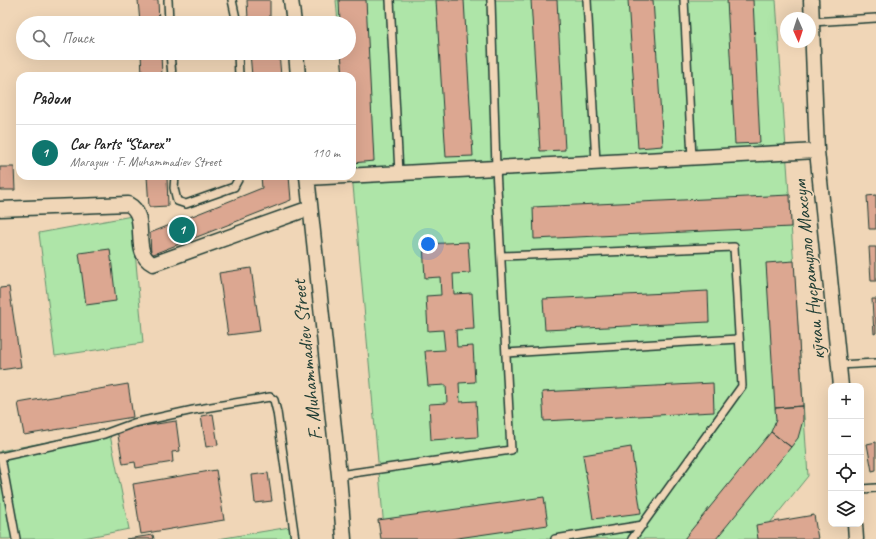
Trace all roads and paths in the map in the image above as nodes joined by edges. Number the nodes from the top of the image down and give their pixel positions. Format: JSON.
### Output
{"nodes":[{"id":1,"x":168,"y":0,"type":"edge"},
{"id":2,"x":232,"y":0,"type":"edge"},
{"id":3,"x":291,"y":0,"type":"edge"},
{"id":4,"x":390,"y":0,"type":"edge"},
{"id":5,"x":491,"y":0,"type":"edge"},
{"id":6,"x":587,"y":0,"type":"edge"},
{"id":7,"x":684,"y":0,"type":"edge"},
{"id":8,"x":811,"y":0,"type":"edge"},
{"id":9,"x":812,"y":12,"type":"edge"},
{"id":10,"x":169,"y":16,"type":"edge"},
{"id":11,"x":235,"y":16,"type":"edge"},
{"id":12,"x":293,"y":16,"type":"edge"},
{"id":13,"x":876,"y":18,"type":"edge"},
{"id":14,"x":816,"y":22,"type":"edge"},
{"id":15,"x":813,"y":48,"type":"edge"},
{"id":16,"x":171,"y":60,"type":"edge"},
{"id":17,"x":238,"y":60,"type":"edge"},
{"id":18,"x":297,"y":60,"type":"edge"},
{"id":19,"x":172,"y":72,"type":"edge"},
{"id":20,"x":238,"y":72,"type":"edge"},
{"id":21,"x":298,"y":72,"type":"edge"},
{"id":22,"x":817,"y":151,"type":"junction"},
{"id":23,"x":692,"y":158,"type":"junction"},
{"id":24,"x":596,"y":163,"type":"junction"},
{"id":25,"x":496,"y":168,"type":"junction"},
{"id":26,"x":399,"y":173,"type":"junction"},
{"id":27,"x":356,"y":175,"type":"edge"},
{"id":28,"x":174,"y":180,"type":"edge"},
{"id":29,"x":238,"y":180,"type":"edge"},
{"id":30,"x":307,"y":180,"type":"edge"},
{"id":31,"x":310,"y":208,"type":"junction"},
{"id":32,"x":0,"y":209,"type":"edge"},
{"id":33,"x":501,"y":256,"type":"junction"},
{"id":34,"x":738,"y":339,"type":"junction"},
{"id":35,"x":506,"y":353,"type":"junction"},
{"id":36,"x":876,"y":363,"type":"edge"},
{"id":37,"x":839,"y":365,"type":"junction"},
{"id":38,"x":841,"y":383,"type":"edge"},
{"id":39,"x":1,"y":457,"type":"edge"},
{"id":40,"x":339,"y":475,"type":"junction"},
{"id":41,"x":876,"y":488,"type":"edge"},
{"id":42,"x":864,"y":489,"type":"edge"},
{"id":43,"x":643,"y":525,"type":"junction"},
{"id":44,"x":855,"y":527,"type":"edge"},
{"id":45,"x":16,"y":539,"type":"edge"},
{"id":46,"x":295,"y":539,"type":"edge"},
{"id":47,"x":344,"y":539,"type":"edge"},
{"id":48,"x":555,"y":539,"type":"edge"},
{"id":49,"x":632,"y":539,"type":"edge"},
{"id":50,"x":856,"y":539,"type":"edge"}],
"edges":[{"from":1,"to":10,"type":"lane"},
{"from":2,"to":11,"type":"lane"},
{"from":3,"to":12,"type":"street"},
{"from":4,"to":26,"type":"lane"},
{"from":5,"to":25,"type":"lane"},
{"from":6,"to":24,"type":"lane"},
{"from":7,"to":23,"type":"lane"},
{"from":8,"to":9,"type":"street","name":"кӯчаи Нусратулло Махсум"},
{"from":13,"to":14,"type":"lane"},
{"from":15,"to":22,"type":"street","name":"кӯчаи Нусратулло Махсум"},
{"from":16,"to":19,"type":"lane"},
{"from":17,"to":20,"type":"lane"},
{"from":18,"to":21,"type":"street"},
{"from":22,"to":23,"type":"street"},
{"from":22,"to":37,"type":"street","name":"кӯчаи Нусратулло Махсум"},
{"from":23,"to":24,"type":"street"},
{"from":24,"to":25,"type":"street"},
{"from":25,"to":26,"type":"street"},
{"from":25,"to":33,"type":"lane"},
{"from":26,"to":27,"type":"street"},
{"from":28,"to":29,"type":"lane"},
{"from":30,"to":31,"type":"street","name":"F. Muhammadiev Street"},
{"from":31,"to":32,"type":"street"},
{"from":31,"to":40,"type":"street","name":"F. Muhammadiev Street"},
{"from":33,"to":34,"type":"lane"},
{"from":33,"to":35,"type":"lane"},
{"from":34,"to":35,"type":"lane"},
{"from":34,"to":43,"type":"lane"},
{"from":35,"to":40,"type":"lane"},
{"from":36,"to":37,"type":"lane"},
{"from":37,"to":38,"type":"street","name":"кӯчаи Нусратулло Махсум"},
{"from":39,"to":45,"type":"lane"},
{"from":39,"to":46,"type":"lane"},
{"from":40,"to":47,"type":"street","name":"F. Muhammadiev Street"},
{"from":41,"to":42,"type":"lane"},
{"from":43,"to":48,"type":"lane"},
{"from":43,"to":49,"type":"lane"},
{"from":44,"to":50,"type":"street"}]}
